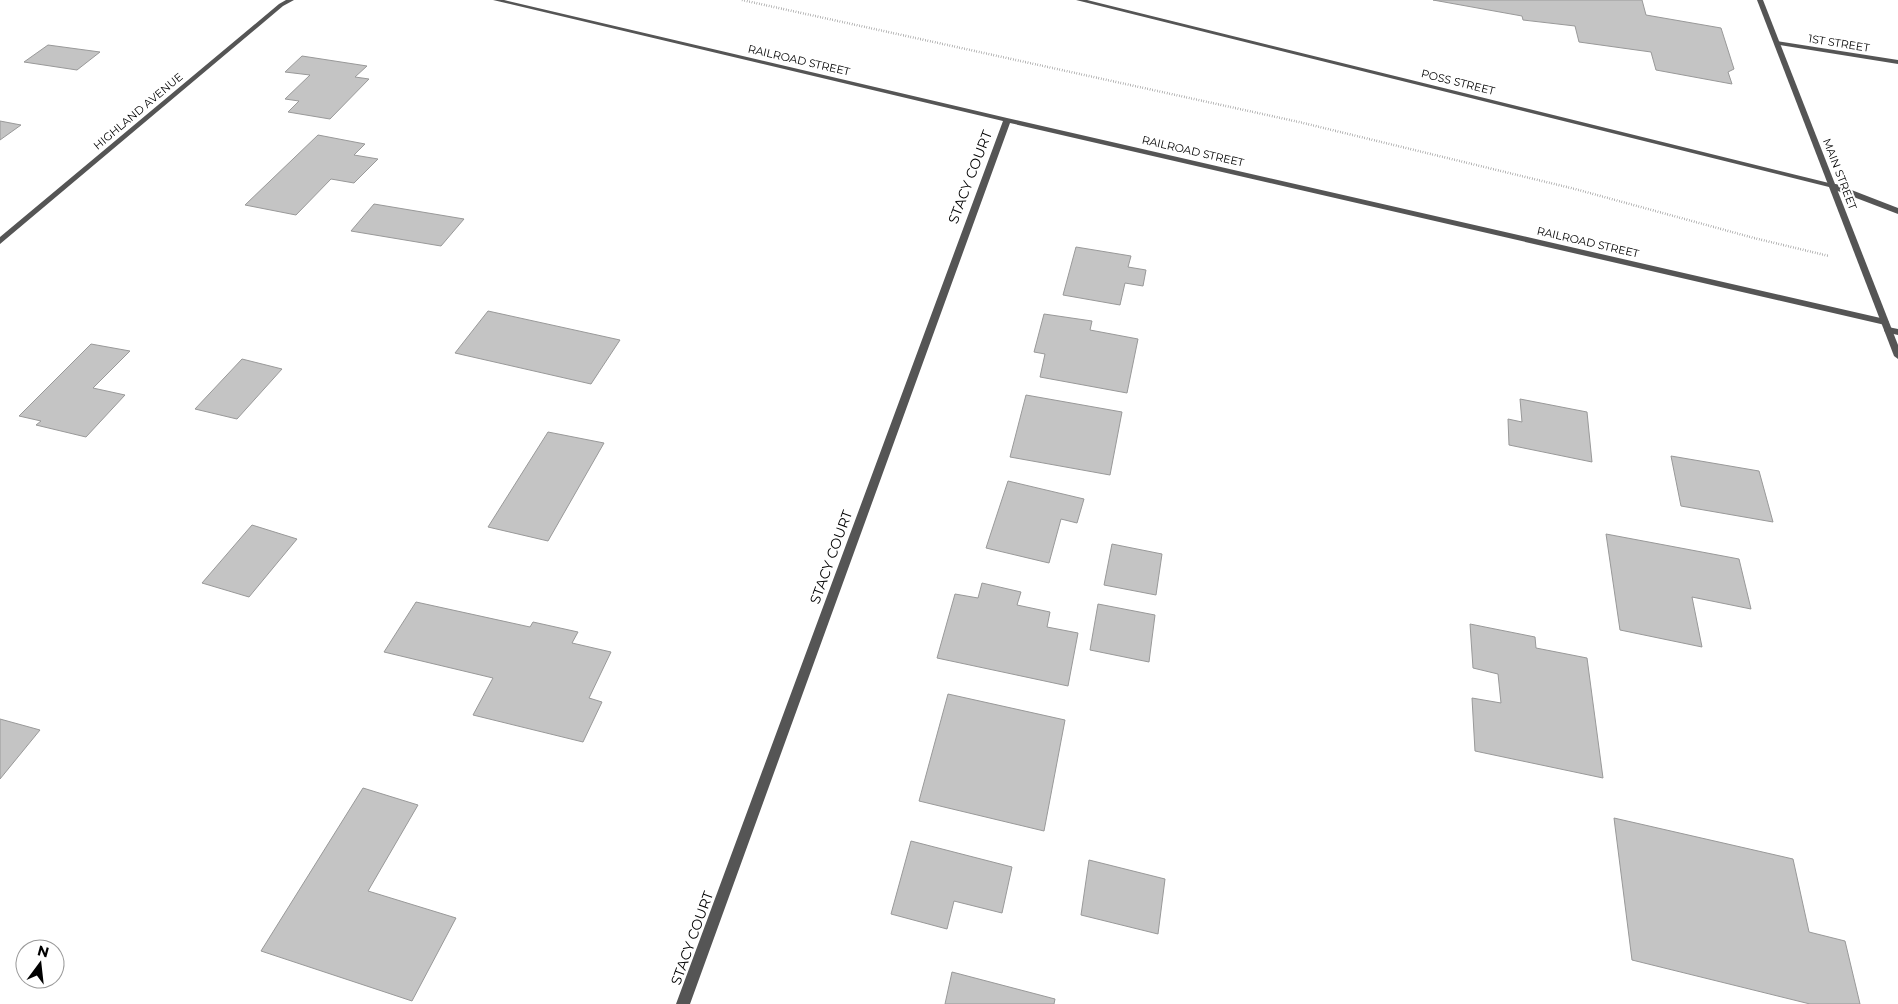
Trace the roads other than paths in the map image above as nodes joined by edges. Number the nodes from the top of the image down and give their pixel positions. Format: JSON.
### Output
{"nodes":[{"id":1,"x":291,"y":0,"type":"edge"},
{"id":2,"x":496,"y":0,"type":"edge"},
{"id":3,"x":1079,"y":0,"type":"edge"},
{"id":4,"x":1760,"y":0,"type":"edge"},
{"id":5,"x":1776,"y":43,"type":"junction"},
{"id":6,"x":1898,"y":62,"type":"edge"},
{"id":7,"x":1006,"y":120,"type":"junction"},
{"id":8,"x":1832,"y":186,"type":"junction"},
{"id":9,"x":1898,"y":211,"type":"edge"},
{"id":10,"x":0,"y":241,"type":"edge"},
{"id":11,"x":1887,"y":326,"type":"junction"},
{"id":12,"x":1898,"y":332,"type":"edge"},
{"id":13,"x":1898,"y":356,"type":"edge"},
{"id":14,"x":683,"y":1004,"type":"edge"}],
"edges":[{"from":1,"to":10,"type":"street","name":"HIGHLAND AVENUE"},
{"from":2,"to":7,"type":"street","name":"RAILROAD STREET"},
{"from":3,"to":8,"type":"street","name":"POSS STREET"},
{"from":4,"to":5,"type":"street","name":"MAIN STREET"},
{"from":5,"to":6,"type":"street","name":"1ST STREET"},
{"from":5,"to":8,"type":"street","name":"MAIN STREET"},
{"from":7,"to":11,"type":"street","name":"RAILROAD STREET"},
{"from":7,"to":14,"type":"street","name":"STACY COURT"},
{"from":8,"to":9,"type":"street","name":"POSS STREET"},
{"from":8,"to":11,"type":"street","name":"MAIN STREET"},
{"from":11,"to":12,"type":"street","name":"RAILROAD STREET"},
{"from":11,"to":13,"type":"street","name":"MAIN STREET"}]}
